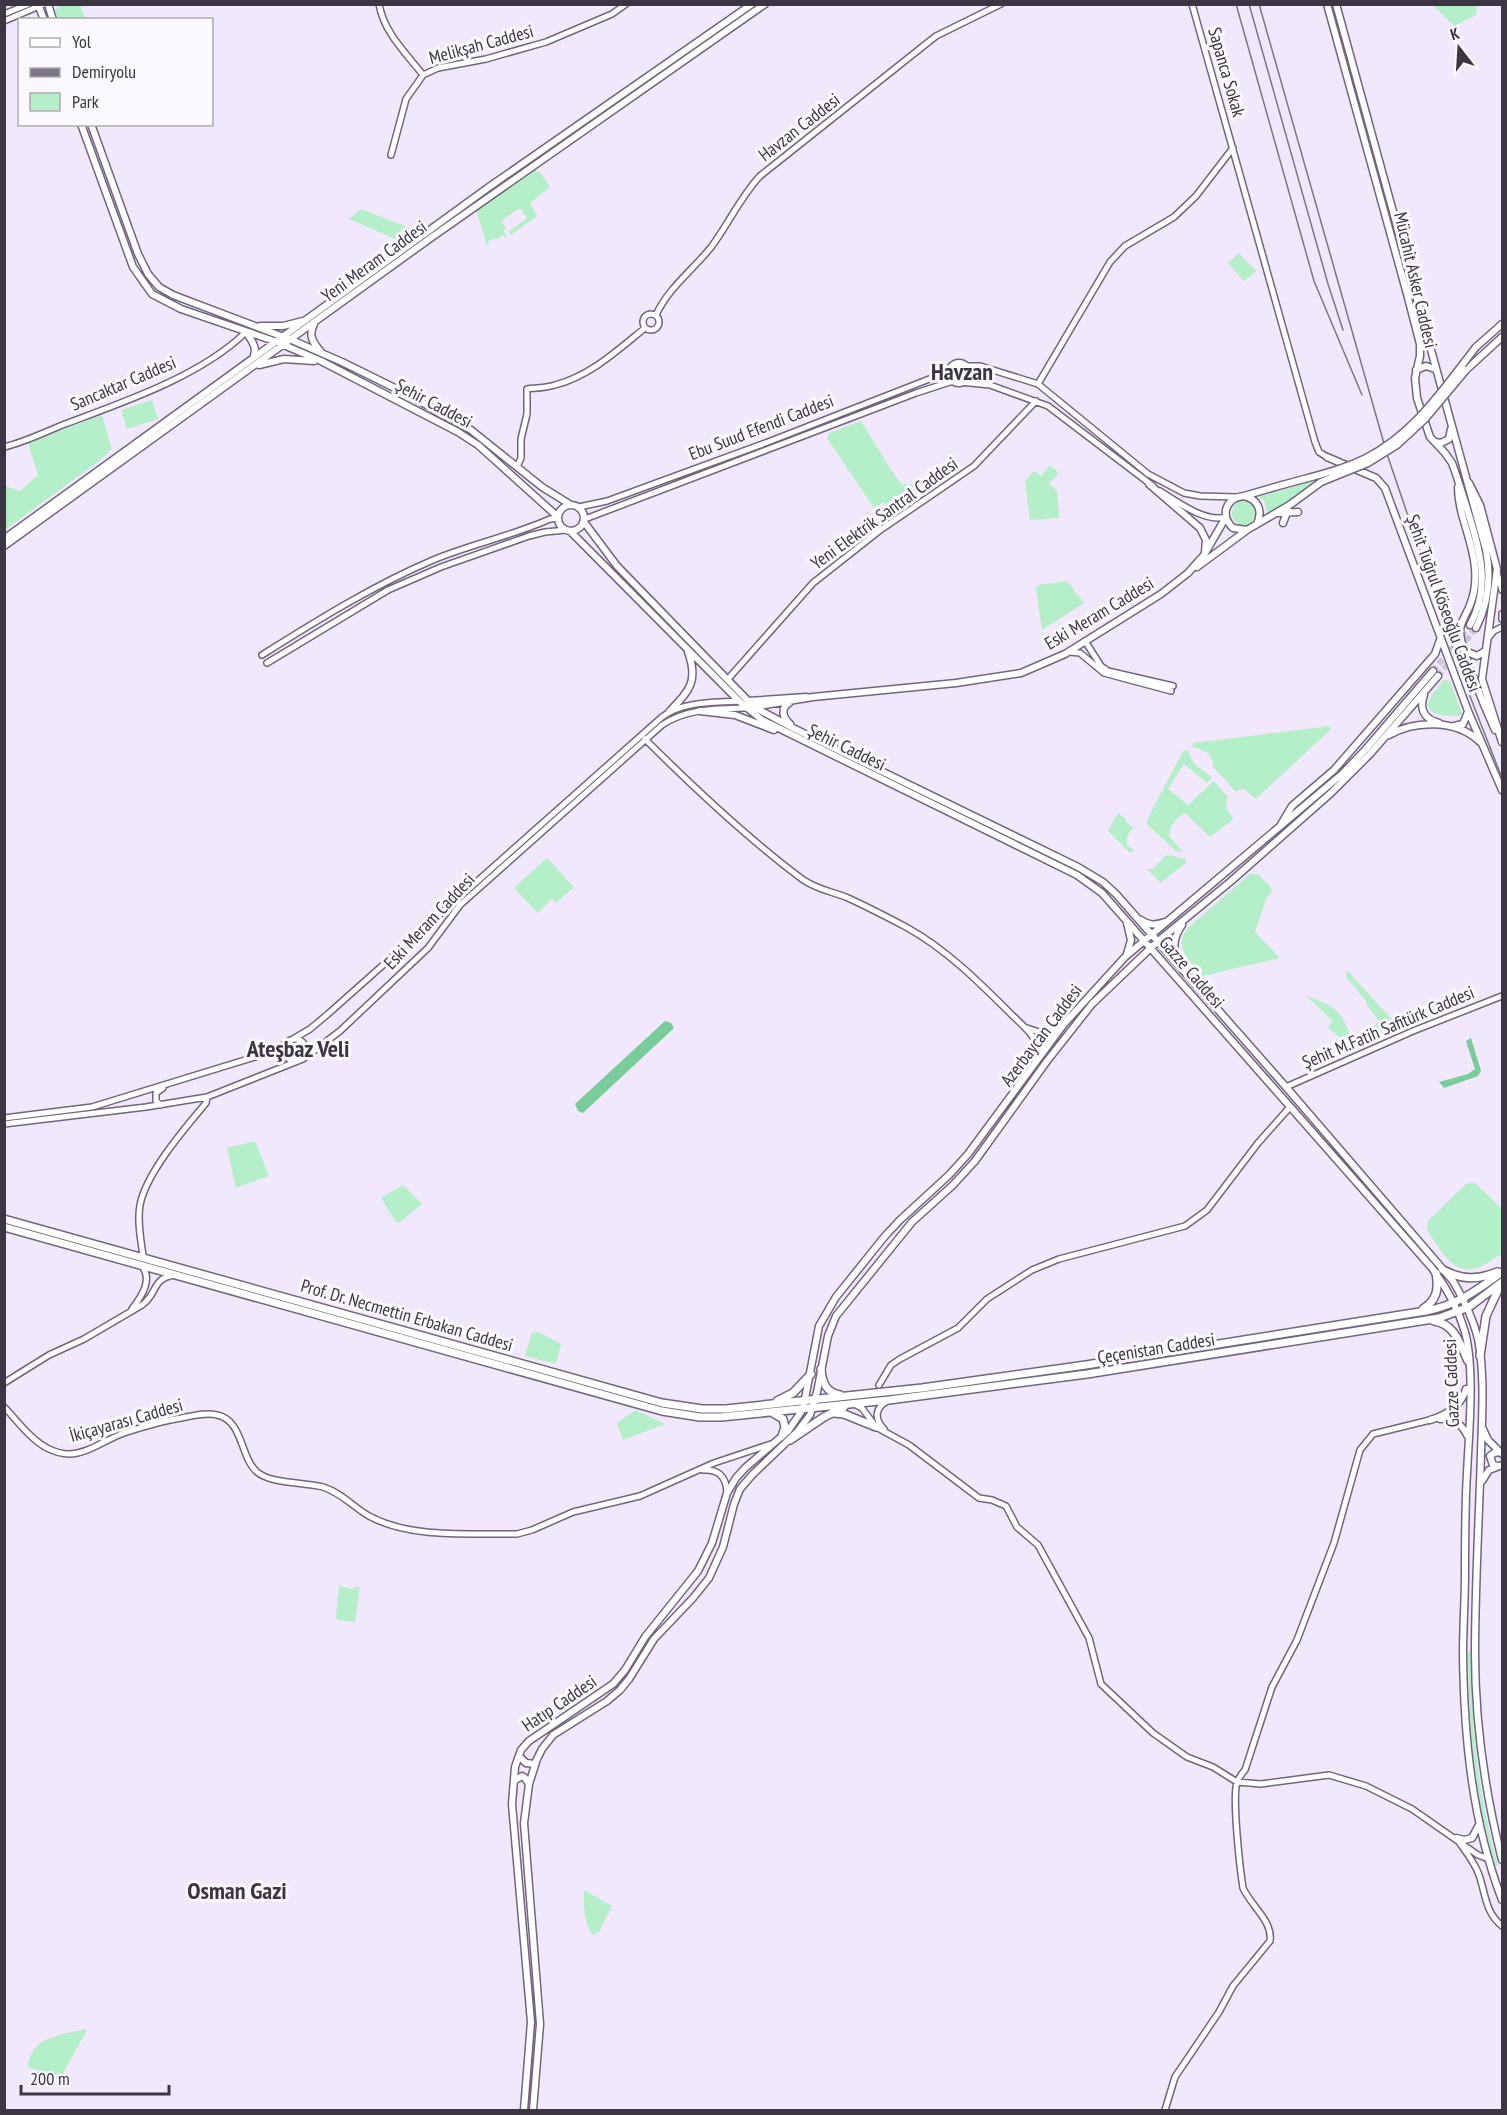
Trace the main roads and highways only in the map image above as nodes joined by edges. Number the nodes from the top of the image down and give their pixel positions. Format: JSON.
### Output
{"nodes":[{"id":1,"x":752,"y":4,"type":"edge"},
{"id":2,"x":765,"y":4,"type":"edge"},
{"id":3,"x":1327,"y":4,"type":"edge"},
{"id":4,"x":1336,"y":4,"type":"edge"},
{"id":5,"x":43,"y":5,"type":"edge"},
{"id":6,"x":52,"y":18,"type":"edge"},
{"id":7,"x":82,"y":126,"type":"edge"},
{"id":8,"x":92,"y":126,"type":"edge"},
{"id":9,"x":314,"y":319,"type":"junction"},
{"id":10,"x":1503,"y":324,"type":"edge"},
{"id":11,"x":252,"y":325,"type":"junction"},
{"id":12,"x":246,"y":332,"type":"junction"},
{"id":13,"x":1503,"y":336,"type":"edge"},
{"id":14,"x":287,"y":338,"type":"junction"},
{"id":15,"x":280,"y":344,"type":"junction"},
{"id":16,"x":324,"y":354,"type":"junction"},
{"id":17,"x":321,"y":362,"type":"junction"},
{"id":18,"x":249,"y":366,"type":"junction"},
{"id":19,"x":1435,"y":369,"type":"junction"},
{"id":20,"x":1416,"y":371,"type":"junction"},
{"id":21,"x":957,"y":381,"type":"joint"},
{"id":22,"x":1451,"y":426,"type":"junction"},
{"id":23,"x":1434,"y":442,"type":"junction"},
{"id":24,"x":1327,"y":457,"type":"road end"},
{"id":25,"x":1464,"y":474,"type":"junction"},
{"id":26,"x":1458,"y":481,"type":"junction"},
{"id":27,"x":1149,"y":484,"type":"road end"},
{"id":28,"x":1241,"y":496,"type":"junction"},
{"id":29,"x":1291,"y":504,"type":"junction"},
{"id":30,"x":571,"y":505,"type":"junction"},
{"id":31,"x":1298,"y":512,"type":"dead end"},
{"id":32,"x":1275,"y":513,"type":"junction"},
{"id":33,"x":1287,"y":513,"type":"junction"},
{"id":34,"x":1226,"y":517,"type":"junction"},
{"id":35,"x":558,"y":518,"type":"junction"},
{"id":36,"x":584,"y":521,"type":"junction"},
{"id":37,"x":1283,"y":523,"type":"dead end"},
{"id":38,"x":1256,"y":524,"type":"junction"},
{"id":39,"x":1247,"y":530,"type":"junction"},
{"id":40,"x":568,"y":531,"type":"junction"},
{"id":41,"x":4,"y":539,"type":"edge"},
{"id":42,"x":4,"y":546,"type":"edge"},
{"id":43,"x":1204,"y":555,"type":"junction"},
{"id":44,"x":1188,"y":573,"type":"junction"},
{"id":45,"x":1440,"y":636,"type":"junction"},
{"id":46,"x":687,"y":649,"type":"junction"},
{"id":47,"x":1465,"y":651,"type":"junction"},
{"id":48,"x":1486,"y":651,"type":"junction"},
{"id":49,"x":1426,"y":691,"type":"junction"},
{"id":50,"x":813,"y":697,"type":"junction"},
{"id":51,"x":792,"y":702,"type":"junction"},
{"id":52,"x":747,"y":704,"type":"junction"},
{"id":53,"x":754,"y":707,"type":"junction"},
{"id":54,"x":700,"y":711,"type":"road end"},
{"id":55,"x":1468,"y":711,"type":"junction"},
{"id":56,"x":669,"y":712,"type":"road end"},
{"id":57,"x":795,"y":729,"type":"junction"},
{"id":58,"x":789,"y":734,"type":"junction"},
{"id":59,"x":1383,"y":739,"type":"junction"},
{"id":60,"x":1503,"y":743,"type":"edge"},
{"id":61,"x":1481,"y":744,"type":"junction"},
{"id":62,"x":1503,"y":790,"type":"edge"},
{"id":63,"x":1276,"y":832,"type":"junction"},
{"id":64,"x":1123,"y":915,"type":"junction"},
{"id":65,"x":1135,"y":917,"type":"junction"},
{"id":66,"x":1172,"y":918,"type":"junction"},
{"id":67,"x":1186,"y":920,"type":"junction"},
{"id":68,"x":1152,"y":936,"type":"junction"},
{"id":69,"x":1145,"y":940,"type":"junction"},
{"id":70,"x":1157,"y":942,"type":"junction"},
{"id":71,"x":1151,"y":947,"type":"junction"},
{"id":72,"x":1125,"y":957,"type":"junction"},
{"id":73,"x":1186,"y":974,"type":"junction"},
{"id":74,"x":4,"y":1219,"type":"edge"},
{"id":75,"x":4,"y":1227,"type":"edge"},
{"id":76,"x":1440,"y":1271,"type":"junction"},
{"id":77,"x":1503,"y":1271,"type":"edge"},
{"id":78,"x":1502,"y":1283,"type":"edge"},
{"id":79,"x":1463,"y":1299,"type":"junction"},
{"id":80,"x":1455,"y":1303,"type":"junction"},
{"id":81,"x":1468,"y":1308,"type":"junction"},
{"id":82,"x":1458,"y":1312,"type":"junction"},
{"id":83,"x":1415,"y":1313,"type":"junction"},
{"id":84,"x":1420,"y":1322,"type":"junction"},
{"id":85,"x":1480,"y":1356,"type":"junction"},
{"id":86,"x":1468,"y":1360,"type":"junction"},
{"id":87,"x":821,"y":1369,"type":"junction"},
{"id":88,"x":811,"y":1374,"type":"junction"},
{"id":89,"x":1469,"y":1380,"type":"junction"},
{"id":90,"x":849,"y":1396,"type":"junction"},
{"id":91,"x":815,"y":1400,"type":"junction"},
{"id":92,"x":806,"y":1401,"type":"junction"},
{"id":93,"x":854,"y":1404,"type":"junction"},
{"id":94,"x":770,"y":1408,"type":"junction"},
{"id":95,"x":803,"y":1409,"type":"junction"},
{"id":96,"x":812,"y":1409,"type":"junction"},
{"id":97,"x":831,"y":1413,"type":"junction"},
{"id":98,"x":1481,"y":1425,"type":"junction"},
{"id":99,"x":876,"y":1426,"type":"road end"},
{"id":100,"x":782,"y":1436,"type":"junction"},
{"id":101,"x":1468,"y":1439,"type":"junction"},
{"id":102,"x":790,"y":1440,"type":"junction"},
{"id":103,"x":1501,"y":1453,"type":"edge"},
{"id":104,"x":1500,"y":1466,"type":"edge"},
{"id":105,"x":745,"y":1468,"type":"joint"},
{"id":106,"x":752,"y":1475,"type":"joint"},
{"id":107,"x":1479,"y":1499,"type":"junction"},
{"id":108,"x":529,"y":1741,"type":"junction"},
{"id":109,"x":539,"y":1755,"type":"junction"},
{"id":110,"x":519,"y":1756,"type":"junction"},
{"id":111,"x":535,"y":1764,"type":"junction"},
{"id":112,"x":513,"y":1782,"type":"junction"},
{"id":113,"x":529,"y":1784,"type":"junction"},
{"id":114,"x":1479,"y":1825,"type":"junction"},
{"id":115,"x":1456,"y":1838,"type":"road end"},
{"id":116,"x":1503,"y":1860,"type":"edge"},
{"id":117,"x":1503,"y":1900,"type":"edge"},
{"id":118,"x":524,"y":2110,"type":"edge"},
{"id":119,"x":533,"y":2110,"type":"edge"}],
"edges":[{"from":1,"to":9,"type":"main road","name":"Yeni Meram Caddesi"},
{"from":2,"to":9,"type":"main road","name":"Yeni Meram Caddesi"},
{"from":3,"to":20,"type":"main road","name":"Mücahit Asker Caddesi"},
{"from":4,"to":19,"type":"main road","name":"Mücahit Asker Caddesi"},
{"from":5,"to":6,"type":"main road"},
{"from":7,"to":12,"type":"main road","name":"Şehir Caddesi"},
{"from":8,"to":11,"type":"main road","name":"Şehir Caddesi"},
{"from":9,"to":11,"type":"main road"},
{"from":9,"to":14,"type":"main road","name":"Yeni Meram Caddesi"},
{"from":9,"to":16,"type":"main road"},
{"from":10,"to":28,"type":"main road","bridge":true},
{"from":11,"to":14,"type":"main road","name":"Şehir Caddesi"},
{"from":12,"to":15,"type":"main road","name":"Şehir Caddesi"},
{"from":12,"to":18,"type":"main road"},
{"from":13,"to":29,"type":"main road","bridge":true},
{"from":14,"to":15,"type":"main road","name":"Yeni Meram Caddesi"},
{"from":14,"to":16,"type":"main road","name":"Şehir Caddesi"},
{"from":15,"to":17,"type":"main road","name":"Şehir Caddesi"},
{"from":15,"to":18,"type":"main road","name":"Yeni Meram Caddesi"},
{"from":16,"to":30,"type":"main road","name":"Şehir Caddesi"},
{"from":17,"to":18,"type":"main road"},
{"from":17,"to":35,"type":"main road","name":"Şehir Caddesi"},
{"from":18,"to":41,"type":"main road","name":"Yeni Meram Caddesi"},
{"from":18,"to":42,"type":"main road","name":"Yeni Meram Caddesi"},
{"from":19,"to":20,"type":"main road"},
{"from":19,"to":22,"type":"main road","name":"Mücahit Asker Caddesi"},
{"from":20,"to":23,"type":"main road","name":"Mücahit Asker Caddesi"},
{"from":21,"to":21,"type":"main road"},
{"from":22,"to":23,"type":"main road"},
{"from":22,"to":25,"type":"main road","name":"Mücahit Asker Caddesi"},
{"from":23,"to":26,"type":"main road","name":"Mücahit Asker Caddesi"},
{"from":24,"to":45,"type":"main road","name":"Şehit Tuğrul Köseoğlu Caddesi"},
{"from":25,"to":26,"type":"main road","name":"Mücahit Asker Caddesi"},
{"from":25,"to":48,"type":"main road"},
{"from":26,"to":47,"type":"main road"},
{"from":27,"to":43,"type":"main road"},
{"from":28,"to":34,"type":"main road"},
{"from":28,"to":38,"type":"main road"},
{"from":29,"to":32,"type":"main road"},
{"from":29,"to":33,"type":"main road"},
{"from":30,"to":35,"type":"main road"},
{"from":30,"to":36,"type":"main road"},
{"from":31,"to":33,"type":"main road"},
{"from":32,"to":33,"type":"main road"},
{"from":32,"to":38,"type":"main road"},
{"from":33,"to":37,"type":"main road"},
{"from":34,"to":39,"type":"main road"},
{"from":34,"to":43,"type":"main road","name":"Eski Meram Caddesi"},
{"from":35,"to":40,"type":"main road"},
{"from":36,"to":40,"type":"main road"},
{"from":36,"to":52,"type":"main road","name":"Şehir Caddesi"},
{"from":38,"to":39,"type":"main road"},
{"from":39,"to":44,"type":"main road"},
{"from":40,"to":46,"type":"main road"},
{"from":43,"to":44,"type":"main road","name":"Eski Meram Caddesi"},
{"from":44,"to":50,"type":"main road","name":"Eski Meram Caddesi"},
{"from":45,"to":55,"type":"main road","name":"Şehit Tuğrul Köseoğlu Caddesi"},
{"from":45,"to":63,"type":"main road"},
{"from":46,"to":52,"type":"main road","name":"Eski Meram Caddesi"},
{"from":46,"to":56,"type":"main road"},
{"from":47,"to":48,"type":"main road"},
{"from":47,"to":60,"type":"main road"},
{"from":48,"to":60,"type":"main road"},
{"from":49,"to":55,"type":"main road"},
{"from":49,"to":59,"type":"main road","name":"Azerbaycan Caddesi"},
{"from":49,"to":63,"type":"main road","name":"Azerbaycan Caddesi"},
{"from":50,"to":51,"type":"main road","name":"Eski Meram Caddesi"},
{"from":50,"to":52,"type":"main road","name":"Eski Meram Caddesi"},
{"from":51,"to":53,"type":"main road","name":"Eski Meram Caddesi"},
{"from":51,"to":57,"type":"main road"},
{"from":52,"to":53,"type":"main road","name":"Şehir Caddesi"},
{"from":52,"to":58,"type":"main road","name":"Şehir Caddesi"},
{"from":53,"to":57,"type":"main road","name":"Şehir Caddesi"},
{"from":54,"to":58,"type":"main road"},
{"from":55,"to":61,"type":"main road","name":"Şehit Tuğrul Köseoğlu Caddesi"},
{"from":57,"to":65,"type":"main road","name":"Şehir Caddesi"},
{"from":58,"to":64,"type":"main road","name":"Şehir Caddesi"},
{"from":59,"to":61,"type":"main road"},
{"from":59,"to":67,"type":"main road","name":"Azerbaycan Caddesi"},
{"from":61,"to":62,"type":"main road","name":"Şehit Tuğrul Köseoğlu Caddesi"},
{"from":63,"to":66,"type":"main road","name":"Azerbaycan Caddesi"},
{"from":64,"to":69,"type":"main road","name":"Şehir Caddesi"},
{"from":64,"to":72,"type":"main road"},
{"from":65,"to":66,"type":"main road"},
{"from":65,"to":68,"type":"main road","name":"Şehir Caddesi"},
{"from":66,"to":68,"type":"main road","name":"Azerbaycan Caddesi"},
{"from":67,"to":70,"type":"main road","name":"Azerbaycan Caddesi"},
{"from":67,"to":73,"type":"main road"},
{"from":68,"to":69,"type":"main road","name":"Azerbaycan Caddesi"},
{"from":68,"to":70,"type":"main road","name":"Gazze Caddesi"},
{"from":69,"to":71,"type":"main road","name":"Gazze Caddesi"},
{"from":69,"to":72,"type":"main road","name":"Azerbaycan Caddesi"},
{"from":70,"to":71,"type":"main road","name":"Azerbaycan Caddesi"},
{"from":70,"to":73,"type":"main road","name":"Gazze Caddesi"},
{"from":71,"to":76,"type":"main road","name":"Gazze Caddesi"},
{"from":71,"to":87,"type":"main road","name":"Azerbaycan Caddesi"},
{"from":72,"to":88,"type":"main road","name":"Azerbaycan Caddesi"},
{"from":73,"to":76,"type":"main road","name":"Gazze Caddesi"},
{"from":74,"to":94,"type":"main road","name":"Prof. Dr. Necmettin Erbakan Caddesi"},
{"from":75,"to":94,"type":"main road","name":"Prof. Dr. Necmettin Erbakan Caddesi"},
{"from":76,"to":77,"type":"main road"},
{"from":76,"to":79,"type":"main road","name":"Gazze Caddesi"},
{"from":76,"to":80,"type":"main road","name":"Gazze Caddesi"},
{"from":76,"to":83,"type":"main road"},
{"from":77,"to":79,"type":"main road","name":"Çeçenistan Caddesi"},
{"from":78,"to":81,"type":"main road","name":"Çeçenistan Caddesi"},
{"from":78,"to":85,"type":"main road"},
{"from":79,"to":80,"type":"main road","name":"Çeçenistan Caddesi"},
{"from":79,"to":81,"type":"main road","name":"Gazze Caddesi"},
{"from":80,"to":82,"type":"main road","name":"Gazze Caddesi"},
{"from":80,"to":83,"type":"main road","name":"Çeçenistan Caddesi"},
{"from":81,"to":82,"type":"main road","name":"Çeçenistan Caddesi"},
{"from":81,"to":85,"type":"main road","name":"Gazze Caddesi"},
{"from":82,"to":84,"type":"main road","name":"Çeçenistan Caddesi"},
{"from":82,"to":86,"type":"main road","name":"Gazze Caddesi"},
{"from":83,"to":90,"type":"main road","name":"Çeçenistan Caddesi"},
{"from":84,"to":86,"type":"main road"},
{"from":84,"to":93,"type":"main road","name":"Çeçenistan Caddesi"},
{"from":85,"to":98,"type":"main road","name":"Gazze Caddesi"},
{"from":86,"to":89,"type":"main road","name":"Gazze Caddesi"},
{"from":87,"to":90,"type":"main road"},
{"from":87,"to":91,"type":"main road","name":"Azerbaycan Caddesi"},
{"from":88,"to":92,"type":"main road","name":"Azerbaycan Caddesi"},
{"from":88,"to":94,"type":"main road"},
{"from":89,"to":101,"type":"main road","name":"Gazze Caddesi"},
{"from":89,"to":101,"type":"main road"},
{"from":90,"to":91,"type":"main road","name":"Çeçenistan Caddesi"},
{"from":91,"to":92,"type":"main road","name":"Çeçenistan Caddesi"},
{"from":91,"to":96,"type":"main road","name":"Azerbaycan Caddesi"},
{"from":92,"to":94,"type":"main road","name":"Prof. Dr. Necmettin Erbakan Caddesi"},
{"from":92,"to":95,"type":"main road","name":"Azerbaycan Caddesi"},
{"from":93,"to":96,"type":"main road","name":"Çeçenistan Caddesi"},
{"from":93,"to":97,"type":"main road"},
{"from":94,"to":95,"type":"main road","name":"Prof. Dr. Necmettin Erbakan Caddesi"},
{"from":94,"to":100,"type":"main road"},
{"from":95,"to":96,"type":"main road","name":"Çeçenistan Caddesi"},
{"from":95,"to":100,"type":"main road","name":"Azerbaycan Caddesi"},
{"from":96,"to":102,"type":"main road","name":"Azerbaycan Caddesi"},
{"from":97,"to":99,"type":"main road"},
{"from":97,"to":102,"type":"main road"},
{"from":98,"to":103,"type":"main road"},
{"from":98,"to":107,"type":"main road","name":"Gazze Caddesi"},
{"from":100,"to":105,"type":"main road","name":"Azerbaycan Caddesi"},
{"from":101,"to":114,"type":"main road","name":"Gazze Caddesi"},
{"from":102,"to":106,"type":"main road","name":"Azerbaycan Caddesi"},
{"from":103,"to":104,"type":"main road"},
{"from":104,"to":107,"type":"main road"},
{"from":105,"to":108,"type":"main road","name":"Hatıp Caddesi"},
{"from":106,"to":109,"type":"main road","name":"Hatıp Caddesi"},
{"from":107,"to":116,"type":"main road","name":"Gazze Caddesi"},
{"from":108,"to":109,"type":"main road"},
{"from":108,"to":110,"type":"main road","name":"Hatıp Caddesi"},
{"from":109,"to":111,"type":"main road","name":"Hatıp Caddesi"},
{"from":110,"to":111,"type":"main road"},
{"from":110,"to":112,"type":"main road","name":"Hatıp Caddesi"},
{"from":111,"to":113,"type":"main road","name":"Hatıp Caddesi"},
{"from":112,"to":113,"type":"main road"},
{"from":112,"to":118,"type":"main road","name":"Hatıp Caddesi"},
{"from":113,"to":119,"type":"main road","name":"Hatıp Caddesi"},
{"from":114,"to":115,"type":"main road"},
{"from":114,"to":117,"type":"main road","name":"Gazze Caddesi"}]}
